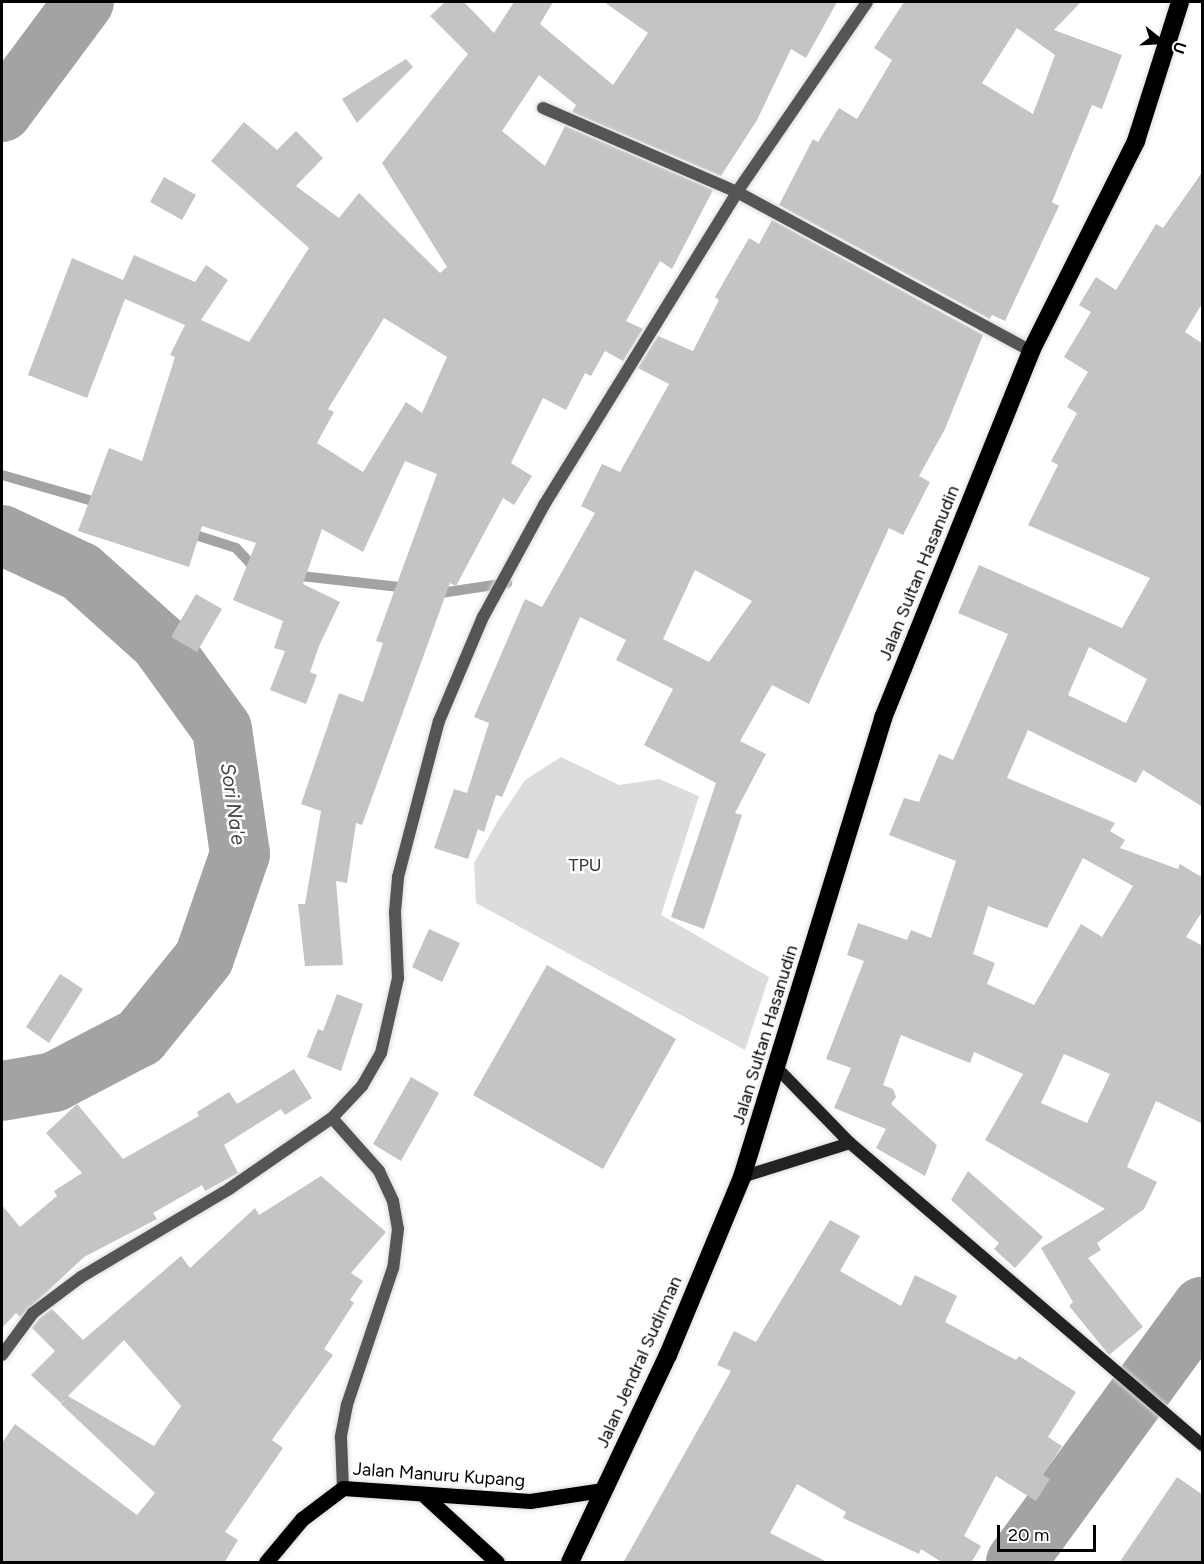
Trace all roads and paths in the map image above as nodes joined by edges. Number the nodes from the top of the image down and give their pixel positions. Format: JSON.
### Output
{"nodes":[{"id":1,"x":867,"y":2,"type":"edge"},
{"id":2,"x":1180,"y":2,"type":"edge"},
{"id":3,"x":543,"y":108,"type":"dead end"},
{"id":4,"x":737,"y":192,"type":"junction"},
{"id":5,"x":1031,"y":351,"type":"junction"},
{"id":6,"x":778,"y":1068,"type":"junction"},
{"id":7,"x":332,"y":1118,"type":"junction"},
{"id":8,"x":850,"y":1143,"type":"junction"},
{"id":9,"x":742,"y":1177,"type":"junction"},
{"id":10,"x":2,"y":1355,"type":"edge"},
{"id":11,"x":1203,"y":1445,"type":"edge"},
{"id":12,"x":342,"y":1488,"type":"junction"},
{"id":13,"x":603,"y":1490,"type":"junction"},
{"id":14,"x":426,"y":1497,"type":"junction"},
{"id":15,"x":266,"y":1563,"type":"edge"},
{"id":16,"x":497,"y":1563,"type":"edge"},
{"id":17,"x":570,"y":1563,"type":"edge"}],
"edges":[{"from":1,"to":4,"type":"street"},
{"from":2,"to":5,"type":"highway","name":"Jalan Sultan Hasanudin"},
{"from":3,"to":4,"type":"street"},
{"from":4,"to":5,"type":"street"},
{"from":4,"to":7,"type":"street"},
{"from":5,"to":6,"type":"highway","name":"Jalan Sultan Hasanudin"},
{"from":6,"to":8,"type":"main road"},
{"from":6,"to":9,"type":"highway","name":"Jalan Sultan Hasanudin"},
{"from":7,"to":10,"type":"street"},
{"from":7,"to":12,"type":"street"},
{"from":8,"to":9,"type":"main road"},
{"from":8,"to":11,"type":"main road"},
{"from":9,"to":13,"type":"highway","name":"Jalan Jendral Sudirman"},
{"from":12,"to":14,"type":"main road","name":"Jalan Manuru Kupang"},
{"from":12,"to":15,"type":"main road","name":"Jalan Manuru Kupang"},
{"from":13,"to":14,"type":"main road","name":"Jalan Manuru Kupang"},
{"from":13,"to":17,"type":"highway","name":"Jalan Jendral Sudirman"},
{"from":14,"to":16,"type":"main road"}]}
